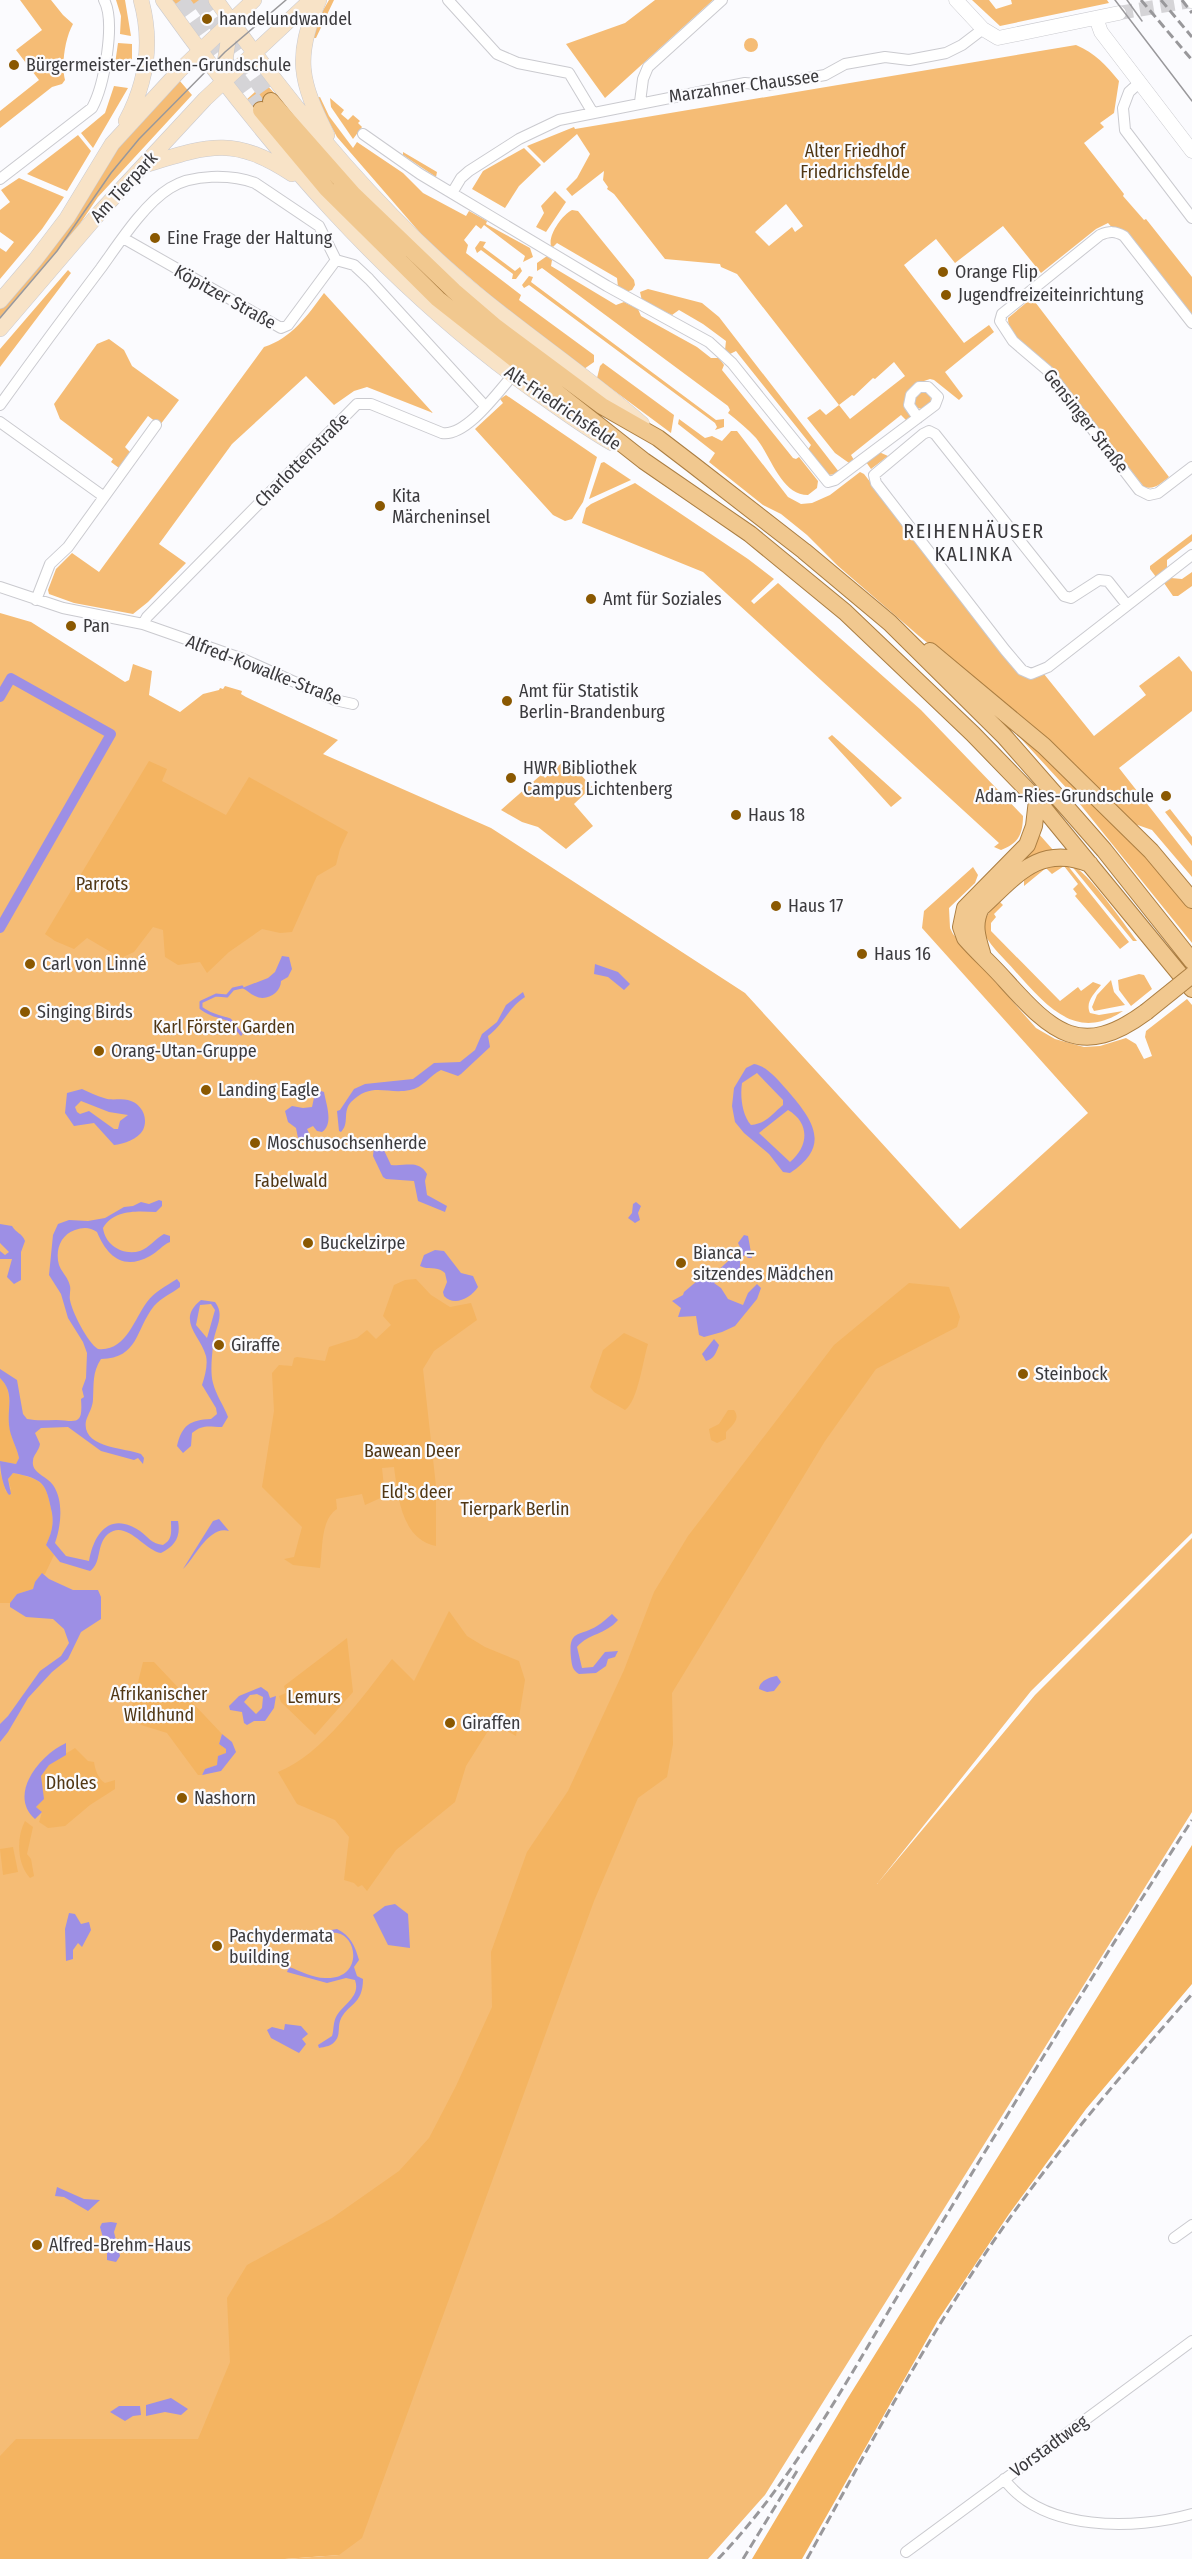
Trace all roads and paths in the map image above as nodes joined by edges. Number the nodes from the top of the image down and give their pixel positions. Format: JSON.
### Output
{"nodes":[{"id":1,"x":104,"y":0,"type":"edge"},
{"id":2,"x":141,"y":0,"type":"edge"},
{"id":3,"x":163,"y":0,"type":"edge"},
{"id":4,"x":216,"y":0,"type":"edge"},
{"id":5,"x":254,"y":0,"type":"edge"},
{"id":6,"x":311,"y":0,"type":"edge"},
{"id":7,"x":319,"y":0,"type":"edge"},
{"id":8,"x":448,"y":0,"type":"edge"},
{"id":9,"x":722,"y":0,"type":"edge"},
{"id":10,"x":956,"y":0,"type":"edge"},
{"id":11,"x":1119,"y":13,"type":"tunnel mouth"},
{"id":12,"x":1096,"y":18,"type":"junction"},
{"id":13,"x":231,"y":21,"type":"junction"},
{"id":14,"x":983,"y":29,"type":"junction"},
{"id":15,"x":200,"y":51,"type":"junction"},
{"id":16,"x":226,"y":52,"type":"junction"},
{"id":17,"x":254,"y":52,"type":"junction"},
{"id":18,"x":222,"y":82,"type":"junction"},
{"id":19,"x":1139,"y":83,"type":"junction"},
{"id":20,"x":640,"y":102,"type":"junction"},
{"id":21,"x":593,"y":113,"type":"junction"},
{"id":22,"x":363,"y":134,"type":"dead end"},
{"id":23,"x":112,"y":144,"type":"junction"},
{"id":24,"x":1192,"y":151,"type":"edge"},
{"id":25,"x":336,"y":154,"type":"junction"},
{"id":26,"x":145,"y":165,"type":"junction"},
{"id":27,"x":0,"y":179,"type":"edge"},
{"id":28,"x":303,"y":182,"type":"junction"},
{"id":29,"x":452,"y":193,"type":"junction"},
{"id":30,"x":1192,"y":218,"type":"edge"},
{"id":31,"x":123,"y":238,"type":"junction"},
{"id":32,"x":336,"y":260,"type":"junction"},
{"id":33,"x":0,"y":301,"type":"edge"},
{"id":34,"x":1192,"y":323,"type":"edge"},
{"id":35,"x":0,"y":329,"type":"edge"},
{"id":36,"x":513,"y":375,"type":"junction"},
{"id":37,"x":0,"y":405,"type":"edge"},
{"id":38,"x":485,"y":406,"type":"junction"},
{"id":39,"x":918,"y":418,"type":"dead end"},
{"id":40,"x":0,"y":422,"type":"edge"},
{"id":41,"x":156,"y":425,"type":"dead end"},
{"id":42,"x":658,"y":438,"type":"junction"},
{"id":43,"x":644,"y":461,"type":"junction"},
{"id":44,"x":1192,"y":467,"type":"edge"},
{"id":45,"x":103,"y":496,"type":"junction"},
{"id":46,"x":1192,"y":555,"type":"edge"},
{"id":47,"x":0,"y":587,"type":"edge"},
{"id":48,"x":36,"y":600,"type":"junction"},
{"id":49,"x":1127,"y":605,"type":"junction"},
{"id":50,"x":890,"y":622,"type":"junction"},
{"id":51,"x":143,"y":624,"type":"junction"},
{"id":52,"x":353,"y":704,"type":"dead end"},
{"id":53,"x":1036,"y":800,"type":"junction"},
{"id":54,"x":1091,"y":864,"type":"junction"},
{"id":55,"x":1192,"y":900,"type":"edge"},
{"id":56,"x":984,"y":956,"type":"junction"},
{"id":57,"x":1192,"y":961,"type":"edge"},
{"id":58,"x":1192,"y":975,"type":"edge"},
{"id":59,"x":1192,"y":989,"type":"edge"},
{"id":60,"x":1192,"y":2225,"type":"edge"},
{"id":61,"x":1174,"y":2238,"type":"dead end"},
{"id":62,"x":1192,"y":2340,"type":"edge"},
{"id":63,"x":1004,"y":2479,"type":"junction"},
{"id":64,"x":1192,"y":2514,"type":"edge"},
{"id":65,"x":906,"y":2552,"type":"dead end"}],
"edges":[{"from":1,"to":27,"type":"street"},
{"from":2,"to":23,"type":"main road"},
{"from":3,"to":15,"type":"main road","name":"Alt-Friedrichsfelde"},
{"from":4,"to":13,"type":"main road","name":"Alt-Friedrichsfelde"},
{"from":5,"to":13,"type":"main road","name":"Am Tierpark"},
{"from":6,"to":17,"type":"main road","name":"Am Tierpark"},
{"from":7,"to":25,"type":"main road"},
{"from":8,"to":21,"type":"street"},
{"from":9,"to":20,"type":"street"},
{"from":10,"to":14,"type":"street"},
{"from":11,"to":12,"type":"street"},
{"from":12,"to":14,"type":"street"},
{"from":12,"to":19,"type":"street"},
{"from":13,"to":15,"type":"main road","name":"Am Tierpark"},
{"from":13,"to":16,"type":"main road"},
{"from":13,"to":17,"type":"main road","name":"Alt-Friedrichsfelde"},
{"from":14,"to":20,"type":"street","name":"Marzahner Chaussee"},
{"from":15,"to":16,"type":"main road"},
{"from":15,"to":18,"type":"main road","name":"Alt-Friedrichsfelde"},
{"from":15,"to":23,"type":"main road","name":"Am Tierpark"},
{"from":16,"to":17,"type":"main road"},
{"from":16,"to":18,"type":"main road"},
{"from":17,"to":18,"type":"main road","name":"Am Tierpark"},
{"from":17,"to":25,"type":"main road","name":"Alt-Friedrichsfelde"},
{"from":18,"to":26,"type":"main road","name":"Am Tierpark"},
{"from":18,"to":28,"type":"main road","name":"Alt-Friedrichsfelde"},
{"from":19,"to":24,"type":"street"},
{"from":19,"to":30,"type":"street"},
{"from":20,"to":21,"type":"street","name":"Marzahner Chaussee"},
{"from":21,"to":29,"type":"street","name":"Marzahner Chaussee"},
{"from":22,"to":29,"type":"street"},
{"from":23,"to":33,"type":"main road","name":"Am Tierpark"},
{"from":25,"to":42,"type":"main road","name":"Alt-Friedrichsfelde"},
{"from":26,"to":28,"type":"main road"},
{"from":26,"to":35,"type":"main road","name":"Am Tierpark"},
{"from":28,"to":36,"type":"main road","name":"Alt-Friedrichsfelde"},
{"from":29,"to":39,"type":"street"},
{"from":31,"to":32,"type":"street","name":"Köpitzer Straße"},
{"from":31,"to":32,"type":"street","name":"Am Tierpark"},
{"from":31,"to":37,"type":"street","name":"Am Tierpark"},
{"from":32,"to":38,"type":"street"},
{"from":34,"to":44,"type":"street","name":"Gensinger Straße"},
{"from":36,"to":38,"type":"street","name":"Charlottenstraße"},
{"from":36,"to":43,"type":"main road","name":"Alt-Friedrichsfelde"},
{"from":38,"to":51,"type":"street","name":"Charlottenstraße"},
{"from":40,"to":45,"type":"street"},
{"from":41,"to":45,"type":"street"},
{"from":42,"to":43,"type":"main road","name":"Alt-Friedrichsfelde"},
{"from":42,"to":50,"type":"main road"},
{"from":43,"to":53,"type":"main road"},
{"from":45,"to":48,"type":"street"},
{"from":46,"to":49,"type":"street"},
{"from":47,"to":48,"type":"street","name":"Alfred-Kowalke-Straße"},
{"from":48,"to":51,"type":"street","name":"Alfred-Kowalke-Straße"},
{"from":49,"to":49,"type":"street"},
{"from":50,"to":55,"type":"main road"},
{"from":50,"to":57,"type":"main road"},
{"from":51,"to":52,"type":"street","name":"Alfred-Kowalke-Straße"},
{"from":53,"to":54,"type":"main road"},
{"from":53,"to":56,"type":"main road"},
{"from":54,"to":56,"type":"main road"},
{"from":54,"to":59,"type":"main road"},
{"from":56,"to":58,"type":"main road","bridge":true},
{"from":60,"to":61,"type":"street"},
{"from":62,"to":63,"type":"street","name":"Vorstadtweg"},
{"from":63,"to":64,"type":"street"},
{"from":63,"to":65,"type":"street","name":"Vorstadtweg"}]}
